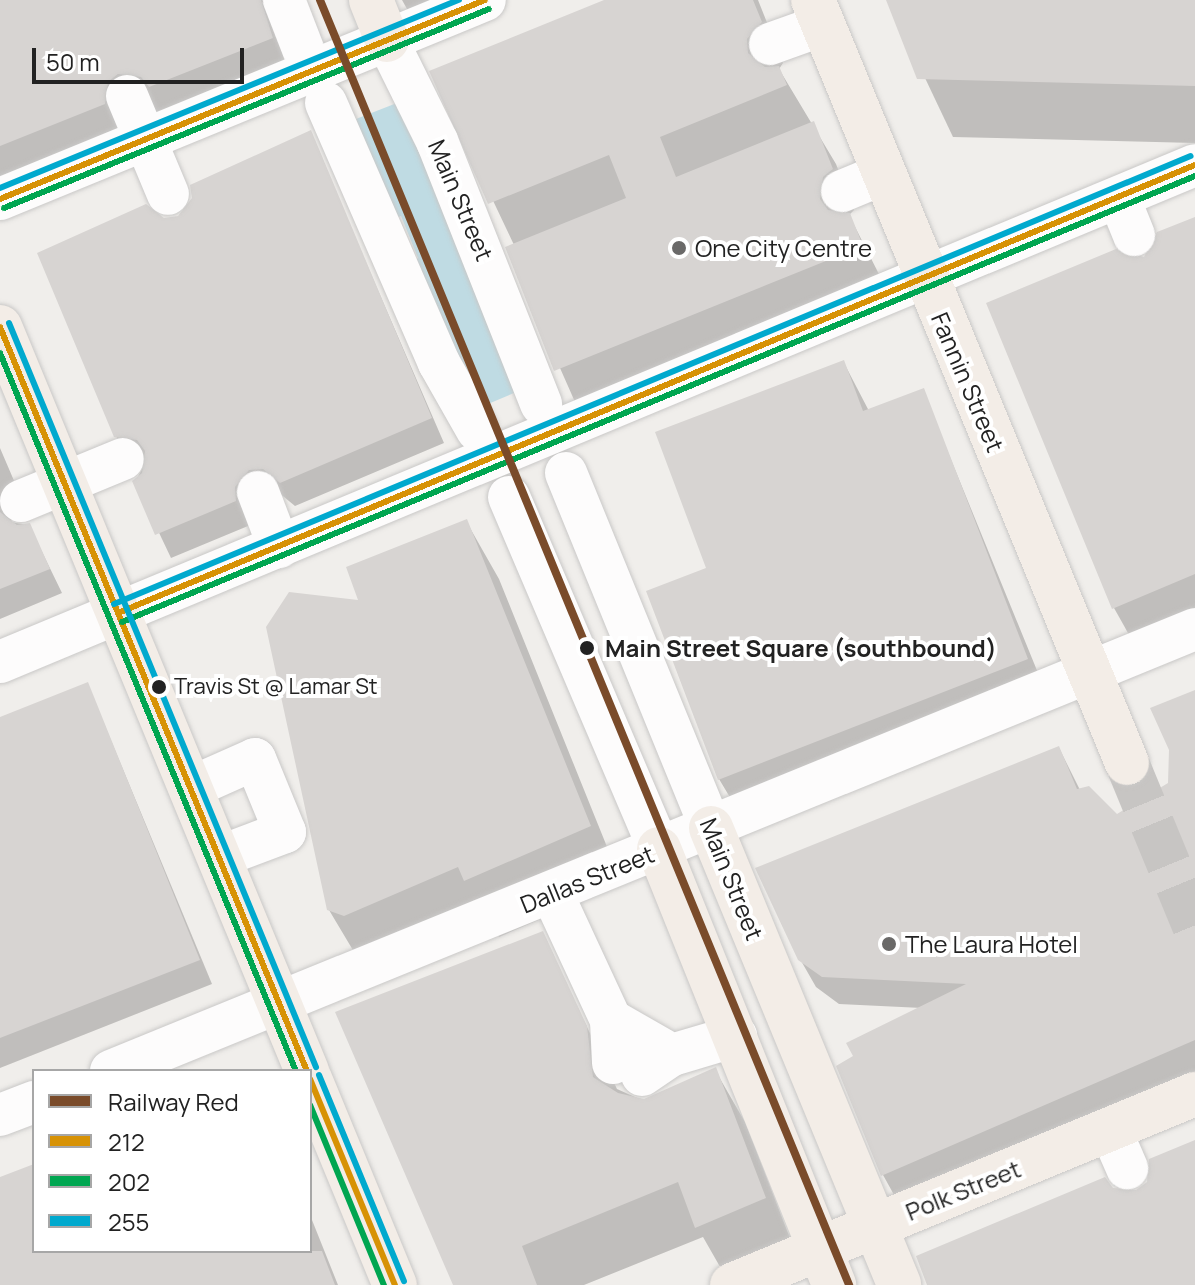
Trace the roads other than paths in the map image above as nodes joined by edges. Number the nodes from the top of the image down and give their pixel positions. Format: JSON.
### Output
{"nodes":[{"id":1,"x":284,"y":0,"type":"edge"},
{"id":2,"x":371,"y":0,"type":"edge"},
{"id":3,"x":485,"y":0,"type":"edge"},
{"id":4,"x":818,"y":12,"type":"edge"},
{"id":5,"x":387,"y":40,"type":"junction"},
{"id":6,"x":770,"y":44,"type":"dead end"},
{"id":7,"x":303,"y":49,"type":"dead end"},
{"id":8,"x":127,"y":96,"type":"dead end"},
{"id":9,"x":326,"y":103,"type":"dead end"},
{"id":10,"x":146,"y":140,"type":"junction"},
{"id":11,"x":883,"y":174,"type":"junction"},
{"id":12,"x":1192,"y":174,"type":"edge"},
{"id":13,"x":842,"y":191,"type":"dead end"},
{"id":14,"x":168,"y":194,"type":"dead end"},
{"id":15,"x":0,"y":199,"type":"edge"},
{"id":16,"x":926,"y":281,"type":"junction"},
{"id":17,"x":0,"y":327,"type":"edge"},
{"id":18,"x":541,"y":404,"type":"dead end"},
{"id":19,"x":477,"y":430,"type":"dead end"},
{"id":20,"x":123,"y":459,"type":"dead end"},
{"id":21,"x":566,"y":473,"type":"dead end"},
{"id":22,"x":64,"y":482,"type":"junction"},
{"id":23,"x":258,"y":492,"type":"dead end"},
{"id":24,"x":509,"y":497,"type":"dead end"},
{"id":25,"x":21,"y":501,"type":"dead end"},
{"id":26,"x":279,"y":547,"type":"junction"},
{"id":27,"x":118,"y":613,"type":"junction"},
{"id":28,"x":1195,"y":629,"type":"edge"},
{"id":29,"x":0,"y":662,"type":"edge"},
{"id":30,"x":1090,"y":673,"type":"junction"},
{"id":31,"x":1127,"y":763,"type":"tunnel mouth"},
{"id":32,"x":190,"y":788,"type":"junction"},
{"id":33,"x":711,"y":828,"type":"junction"},
{"id":34,"x":659,"y":849,"type":"junction"},
{"id":35,"x":219,"y":857,"type":"junction"},
{"id":36,"x":552,"y":893,"type":"junction"},
{"id":37,"x":280,"y":1005,"type":"junction"},
{"id":38,"x":611,"y":1020,"type":"junction"},
{"id":39,"x":736,"y":1036,"type":"junction"},
{"id":40,"x":642,"y":1064,"type":"junction"},
{"id":41,"x":116,"y":1069,"type":"edge"},
{"id":42,"x":306,"y":1069,"type":"edge"},
{"id":43,"x":312,"y":1084,"type":"edge"},
{"id":44,"x":1195,"y":1094,"type":"edge"},
{"id":45,"x":32,"y":1103,"type":"edge"},
{"id":46,"x":0,"y":1115,"type":"edge"},
{"id":47,"x":876,"y":1226,"type":"junction"},
{"id":48,"x":827,"y":1267,"type":"edge"},
{"id":49,"x":395,"y":1285,"type":"edge"},
{"id":50,"x":732,"y":1285,"type":"edge"},
{"id":51,"x":899,"y":1285,"type":"edge"}],
"edges":[{"from":1,"to":7,"type":"street"},
{"from":2,"to":5,"type":"main road","name":"Main Street"},
{"from":3,"to":5,"type":"street"},
{"from":4,"to":6,"type":"street"},
{"from":4,"to":11,"type":"main road","name":"Fannin Street"},
{"from":5,"to":10,"type":"street"},
{"from":5,"to":18,"type":"street","name":"Main Street"},
{"from":8,"to":10,"type":"street"},
{"from":9,"to":19,"type":"street"},
{"from":10,"to":14,"type":"street"},
{"from":10,"to":15,"type":"street"},
{"from":11,"to":13,"type":"street"},
{"from":11,"to":16,"type":"main road","name":"Fannin Street"},
{"from":12,"to":16,"type":"street"},
{"from":16,"to":26,"type":"street"},
{"from":16,"to":30,"type":"main road","name":"Fannin Street"},
{"from":17,"to":22,"type":"main road"},
{"from":20,"to":22,"type":"street"},
{"from":21,"to":33,"type":"street","name":"Main Street"},
{"from":22,"to":25,"type":"street"},
{"from":22,"to":27,"type":"main road"},
{"from":23,"to":26,"type":"street"},
{"from":24,"to":34,"type":"street"},
{"from":26,"to":27,"type":"street"},
{"from":27,"to":29,"type":"street"},
{"from":27,"to":32,"type":"main road"},
{"from":28,"to":30,"type":"street","name":"Dallas Street"},
{"from":30,"to":31,"type":"main road","name":"Fannin Street"},
{"from":30,"to":33,"type":"street","name":"Dallas Street"},
{"from":32,"to":35,"type":"main road"},
{"from":32,"to":35,"type":"street"},
{"from":33,"to":34,"type":"street","name":"Dallas Street"},
{"from":33,"to":47,"type":"main road","name":"Main Street"},
{"from":34,"to":36,"type":"street","name":"Dallas Street"},
{"from":34,"to":39,"type":"main road"},
{"from":35,"to":37,"type":"main road"},
{"from":36,"to":37,"type":"street","name":"Dallas Street"},
{"from":36,"to":38,"type":"street"},
{"from":37,"to":41,"type":"street","name":"Dallas Street"},
{"from":37,"to":42,"type":"main road"},
{"from":38,"to":40,"type":"street"},
{"from":38,"to":40,"type":"street"},
{"from":39,"to":40,"type":"street"},
{"from":39,"to":48,"type":"main road"},
{"from":43,"to":49,"type":"main road"},
{"from":44,"to":47,"type":"main road","name":"Polk Street"},
{"from":45,"to":46,"type":"street"},
{"from":47,"to":48,"type":"main road","name":"Polk Street"},
{"from":47,"to":51,"type":"main road","name":"Main Street"},
{"from":48,"to":50,"type":"main road","name":"Polk Street"}]}
